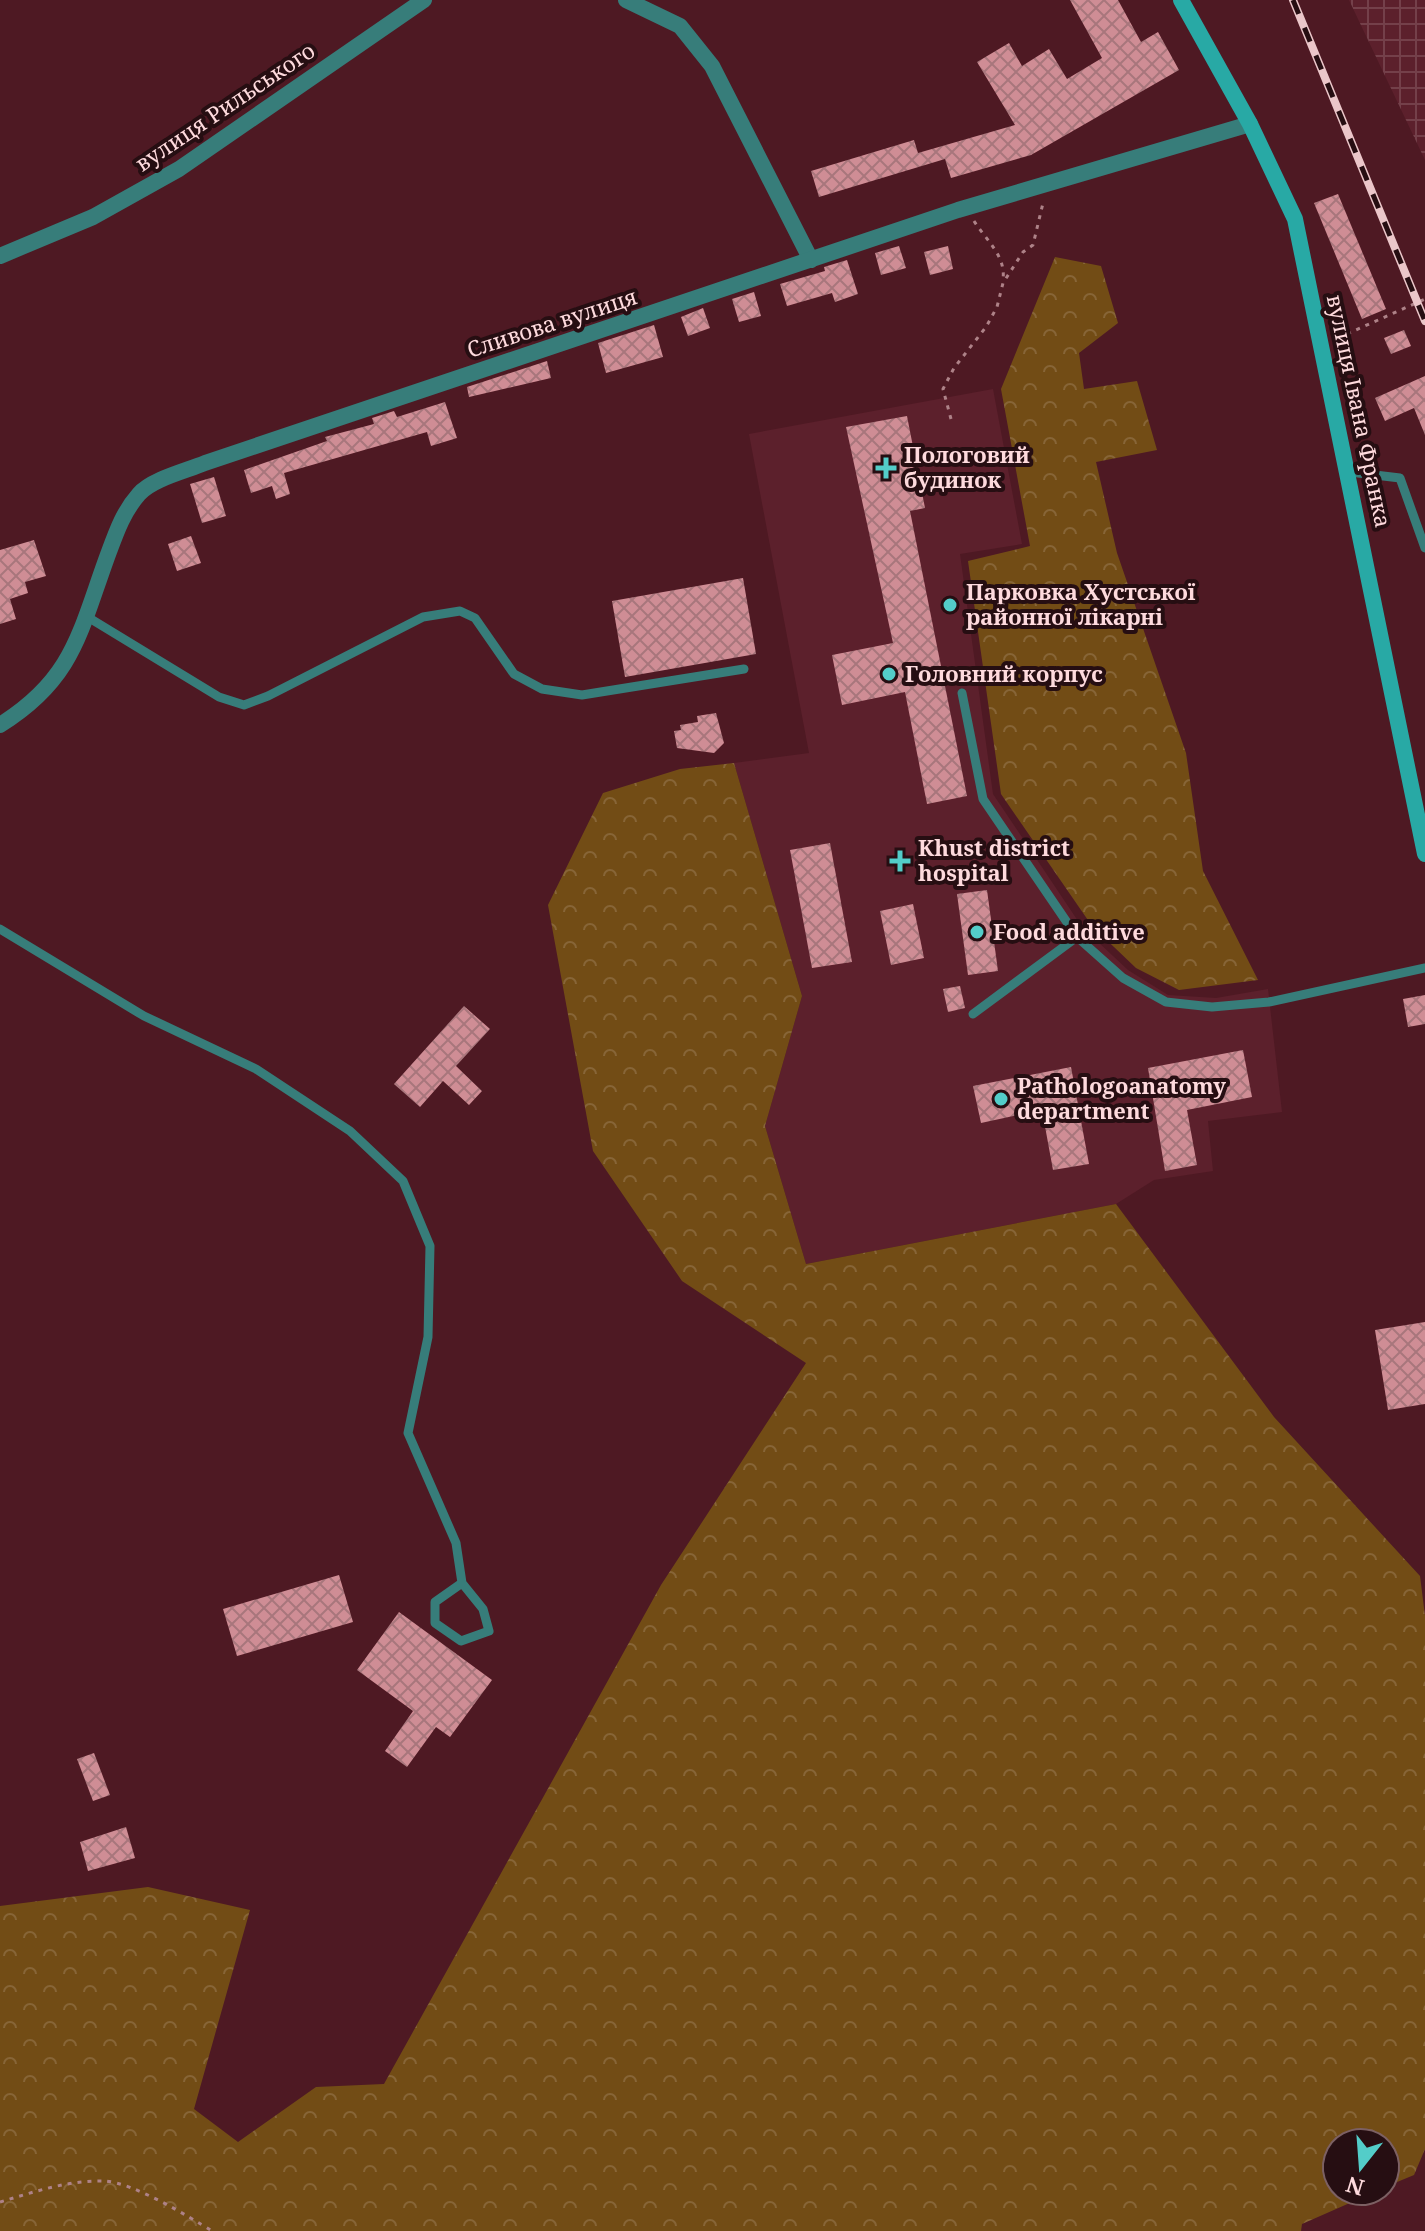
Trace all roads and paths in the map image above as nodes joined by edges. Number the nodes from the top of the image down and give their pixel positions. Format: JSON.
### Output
{"nodes":[{"id":1,"x":424,"y":0,"type":"edge"},
{"id":2,"x":626,"y":0,"type":"edge"},
{"id":3,"x":1181,"y":0,"type":"edge"},
{"id":4,"x":1250,"y":124,"type":"junction"},
{"id":5,"x":1051,"y":183,"type":"junction"},
{"id":6,"x":958,"y":210,"type":"junction"},
{"id":7,"x":0,"y":256,"type":"edge"},
{"id":8,"x":811,"y":260,"type":"junction"},
{"id":9,"x":1003,"y":283,"type":"junction"},
{"id":10,"x":1425,"y":299,"type":"edge"},
{"id":11,"x":1324,"y":344,"type":"junction"},
{"id":12,"x":951,"y":419,"type":"dead end"},
{"id":13,"x":1350,"y":472,"type":"junction"},
{"id":14,"x":1425,"y":548,"type":"edge"},
{"id":15,"x":86,"y":616,"type":"junction"},
{"id":16,"x":744,"y":669,"type":"dead end"},
{"id":17,"x":962,"y":693,"type":"dead end"},
{"id":18,"x":0,"y":725,"type":"edge"},
{"id":19,"x":1425,"y":854,"type":"edge"},
{"id":20,"x":0,"y":929,"type":"edge"},
{"id":21,"x":1077,"y":937,"type":"junction"},
{"id":22,"x":1425,"y":968,"type":"edge"},
{"id":23,"x":973,"y":1014,"type":"dead end"},
{"id":24,"x":462,"y":1583,"type":"junction"},
{"id":25,"x":0,"y":2202,"type":"edge"},
{"id":26,"x":212,"y":2231,"type":"edge"}],
"edges":[{"from":1,"to":7,"type":"street","name":"вулиця Рильського"},
{"from":2,"to":8,"type":"street"},
{"from":3,"to":4,"type":"main road","name":"вулиця Івана Франка"},
{"from":4,"to":5,"type":"street","name":"Сливова вулиця"},
{"from":4,"to":11,"type":"main road","name":"вулиця Івана Франка"},
{"from":5,"to":6,"type":"street","name":"Сливова вулиця"},
{"from":5,"to":9,"type":"path"},
{"from":6,"to":8,"type":"street","name":"Сливова вулиця"},
{"from":6,"to":9,"type":"path"},
{"from":8,"to":15,"type":"street","name":"Сливова вулиця"},
{"from":9,"to":12,"type":"path"},
{"from":10,"to":11,"type":"path"},
{"from":11,"to":13,"type":"main road","name":"вулиця Івана Франка"},
{"from":13,"to":14,"type":"lane"},
{"from":13,"to":19,"type":"main road","name":"вулиця Івана Франка"},
{"from":15,"to":16,"type":"lane"},
{"from":15,"to":18,"type":"street","name":"Сливова вулиця"},
{"from":17,"to":21,"type":"lane"},
{"from":20,"to":24,"type":"lane"},
{"from":21,"to":22,"type":"lane"},
{"from":21,"to":23,"type":"lane"},
{"from":24,"to":24,"type":"lane"},
{"from":25,"to":26,"type":"path"}]}
